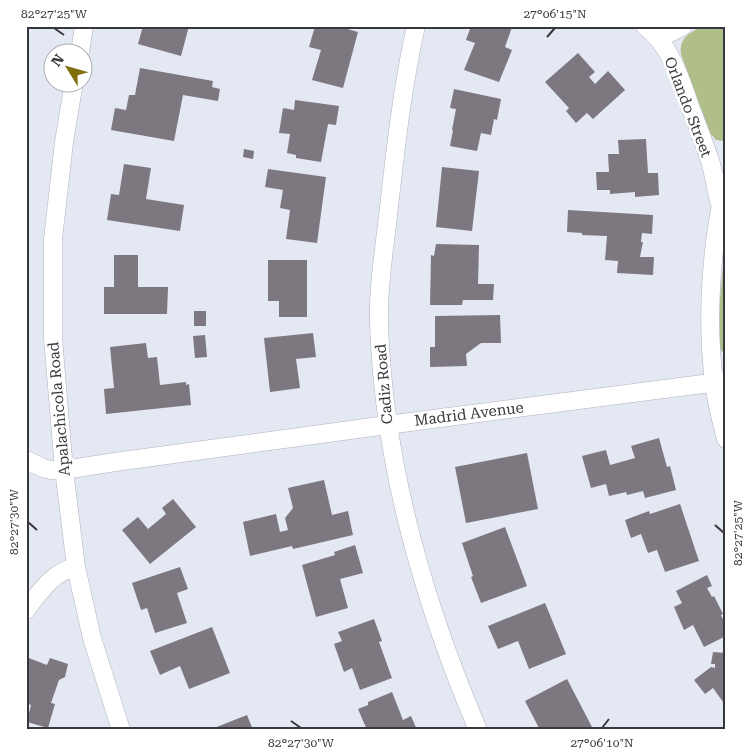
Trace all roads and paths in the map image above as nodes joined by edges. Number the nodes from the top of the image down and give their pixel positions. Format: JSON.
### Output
{"nodes":[{"id":1,"x":84,"y":26,"type":"edge"},
{"id":2,"x":416,"y":26,"type":"edge"},
{"id":3,"x":645,"y":26,"type":"edge"},
{"id":4,"x":683,"y":26,"type":"edge"},
{"id":5,"x":658,"y":39,"type":"junction"},
{"id":6,"x":82,"y":42,"type":"edge"},
{"id":7,"x":72,"y":92,"type":"edge"},
{"id":8,"x":726,"y":181,"type":"edge"},
{"id":9,"x":720,"y":207,"type":"junction"},
{"id":10,"x":720,"y":382,"type":"edge"},
{"id":11,"x":387,"y":425,"type":"junction"},
{"id":12,"x":726,"y":439,"type":"edge"},
{"id":13,"x":26,"y":460,"type":"edge"},
{"id":14,"x":64,"y":470,"type":"junction"},
{"id":15,"x":76,"y":567,"type":"junction"},
{"id":16,"x":26,"y":610,"type":"edge"},
{"id":17,"x":121,"y":730,"type":"edge"},
{"id":18,"x":478,"y":730,"type":"edge"}],
"edges":[{"from":1,"to":6,"type":"street"},
{"from":2,"to":11,"type":"street","name":"Cadiz Road"},
{"from":3,"to":5,"type":"street","name":"Orlando Street"},
{"from":4,"to":5,"type":"street","name":"Orlando Street"},
{"from":5,"to":9,"type":"street","name":"Orlando Street"},
{"from":7,"to":14,"type":"street","name":"Apalachicola Road"},
{"from":8,"to":9,"type":"street"},
{"from":9,"to":10,"type":"street"},
{"from":10,"to":11,"type":"street","name":"Madrid Avenue"},
{"from":10,"to":12,"type":"street"},
{"from":11,"to":14,"type":"street","name":"Madrid Avenue"},
{"from":11,"to":18,"type":"street","name":"Cadiz Road"},
{"from":13,"to":14,"type":"street","name":"Madrid Avenue"},
{"from":14,"to":15,"type":"street","name":"Apalachicola Road"},
{"from":15,"to":16,"type":"street"},
{"from":15,"to":17,"type":"street","name":"Apalachicola Road"}]}
